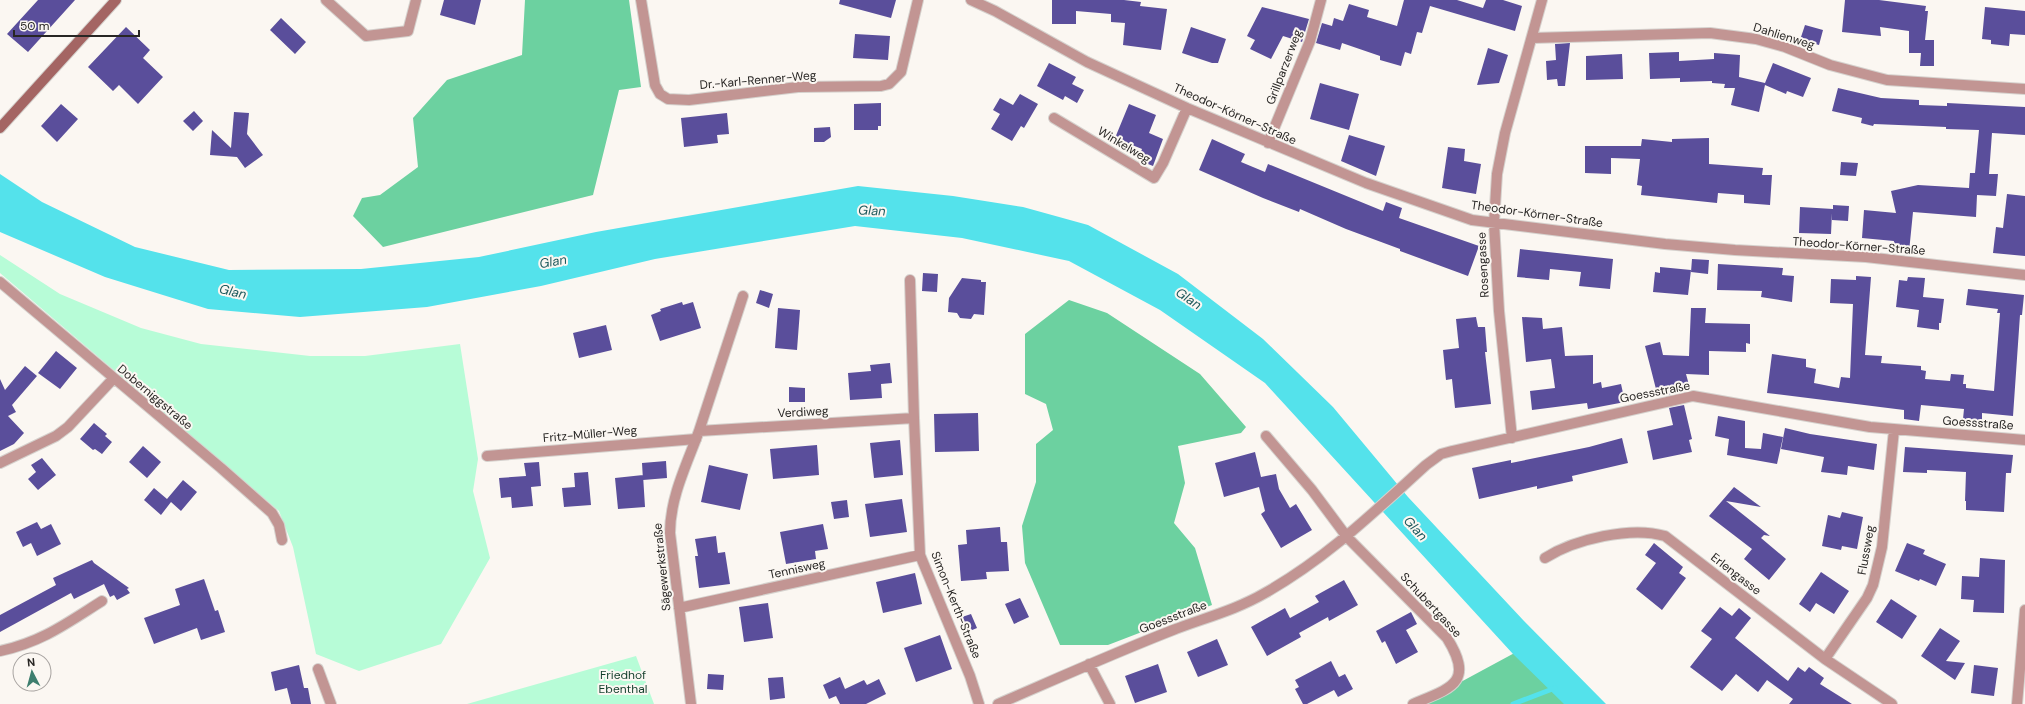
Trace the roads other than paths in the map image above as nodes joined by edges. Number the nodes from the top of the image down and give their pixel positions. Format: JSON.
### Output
{"nodes":[{"id":1,"x":116,"y":0,"type":"edge"},
{"id":2,"x":326,"y":0,"type":"edge"},
{"id":3,"x":416,"y":0,"type":"edge"},
{"id":4,"x":641,"y":0,"type":"edge"},
{"id":5,"x":918,"y":0,"type":"edge"},
{"id":6,"x":971,"y":0,"type":"edge"},
{"id":7,"x":1321,"y":0,"type":"edge"},
{"id":8,"x":1542,"y":0,"type":"edge"},
{"id":9,"x":1532,"y":38,"type":"junction"},
{"id":10,"x":2025,"y":89,"type":"edge"},
{"id":11,"x":1187,"y":108,"type":"junction"},
{"id":12,"x":1054,"y":118,"type":"dead end"},
{"id":13,"x":0,"y":128,"type":"edge"},
{"id":14,"x":1268,"y":143,"type":"junction"},
{"id":15,"x":1494,"y":224,"type":"junction"},
{"id":16,"x":2025,"y":275,"type":"edge"},
{"id":17,"x":910,"y":280,"type":"dead end"},
{"id":18,"x":0,"y":282,"type":"edge"},
{"id":19,"x":743,"y":296,"type":"dead end"},
{"id":20,"x":113,"y":379,"type":"junction"},
{"id":21,"x":914,"y":418,"type":"junction"},
{"id":22,"x":1894,"y":430,"type":"junction"},
{"id":23,"x":697,"y":435,"type":"junction"},
{"id":24,"x":1266,"y":436,"type":"dead end"},
{"id":25,"x":1512,"y":438,"type":"junction"},
{"id":26,"x":2025,"y":440,"type":"edge"},
{"id":27,"x":487,"y":456,"type":"dead end"},
{"id":28,"x":0,"y":463,"type":"edge"},
{"id":29,"x":1347,"y":537,"type":"junction"},
{"id":30,"x":282,"y":540,"type":"dead end"},
{"id":31,"x":920,"y":555,"type":"junction"},
{"id":32,"x":1545,"y":558,"type":"dead end"},
{"id":33,"x":102,"y":601,"type":"dead end"},
{"id":34,"x":679,"y":608,"type":"junction"},
{"id":35,"x":2025,"y":610,"type":"edge"},
{"id":36,"x":2024,"y":638,"type":"edge"},
{"id":37,"x":0,"y":651,"type":"edge"},
{"id":38,"x":1825,"y":659,"type":"junction"},
{"id":39,"x":1090,"y":664,"type":"junction"},
{"id":40,"x":318,"y":669,"type":"dead end"},
{"id":41,"x":331,"y":704,"type":"edge"},
{"id":42,"x":691,"y":704,"type":"edge"},
{"id":43,"x":979,"y":704,"type":"edge"},
{"id":44,"x":998,"y":704,"type":"edge"},
{"id":45,"x":1110,"y":704,"type":"edge"},
{"id":46,"x":1413,"y":704,"type":"edge"},
{"id":47,"x":1892,"y":704,"type":"edge"},
{"id":48,"x":2017,"y":704,"type":"edge"}],
"edges":[{"from":1,"to":13,"type":"main road"},
{"from":2,"to":3,"type":"street"},
{"from":4,"to":5,"type":"street","name":"Dr.-Karl-Renner-Weg"},
{"from":6,"to":11,"type":"street","name":"Theodor-Körner-Straße"},
{"from":7,"to":14,"type":"street","name":"Grillparzerweg"},
{"from":8,"to":9,"type":"street","name":"Rosengasse"},
{"from":9,"to":10,"type":"street","name":"Dahlienweg"},
{"from":9,"to":15,"type":"street","name":"Rosengasse"},
{"from":11,"to":12,"type":"street","name":"Winkelweg"},
{"from":11,"to":14,"type":"street","name":"Theodor-Körner-Straße"},
{"from":14,"to":15,"type":"street","name":"Theodor-Körner-Straße"},
{"from":15,"to":16,"type":"street","name":"Theodor-Körner-Straße"},
{"from":15,"to":25,"type":"street","name":"Rosengasse"},
{"from":17,"to":21,"type":"street"},
{"from":18,"to":20,"type":"street","name":"Doberniggstraße"},
{"from":19,"to":23,"type":"street"},
{"from":20,"to":28,"type":"street"},
{"from":20,"to":30,"type":"street","name":"Doberniggstraße"},
{"from":21,"to":23,"type":"street","name":"Verdiweg"},
{"from":21,"to":31,"type":"street","name":"Simon-Kerth-Straße"},
{"from":22,"to":25,"type":"street","name":"Goessstraße"},
{"from":22,"to":26,"type":"street","name":"Goessstraße"},
{"from":22,"to":38,"type":"street","name":"Flussweg"},
{"from":23,"to":27,"type":"street","name":"Fritz-Müller-Weg"},
{"from":23,"to":34,"type":"street","name":"Sägewerkstraße"},
{"from":24,"to":29,"type":"street"},
{"from":25,"to":29,"type":"street","name":"Goessstraße"},
{"from":29,"to":39,"type":"street","name":"Goessstraße"},
{"from":29,"to":46,"type":"street","name":"Schubertgasse"},
{"from":31,"to":34,"type":"street","name":"Tennisweg"},
{"from":31,"to":43,"type":"street","name":"Simon-Kerth-Straße"},
{"from":32,"to":38,"type":"street","name":"Erlengasse"},
{"from":33,"to":37,"type":"street"},
{"from":34,"to":42,"type":"street","name":"Sägewerkstraße"},
{"from":35,"to":36,"type":"street"},
{"from":36,"to":48,"type":"street"},
{"from":38,"to":47,"type":"street","name":"Erlengasse"},
{"from":39,"to":44,"type":"street","name":"Goessstraße"},
{"from":39,"to":45,"type":"street"},
{"from":40,"to":41,"type":"street"}]}
